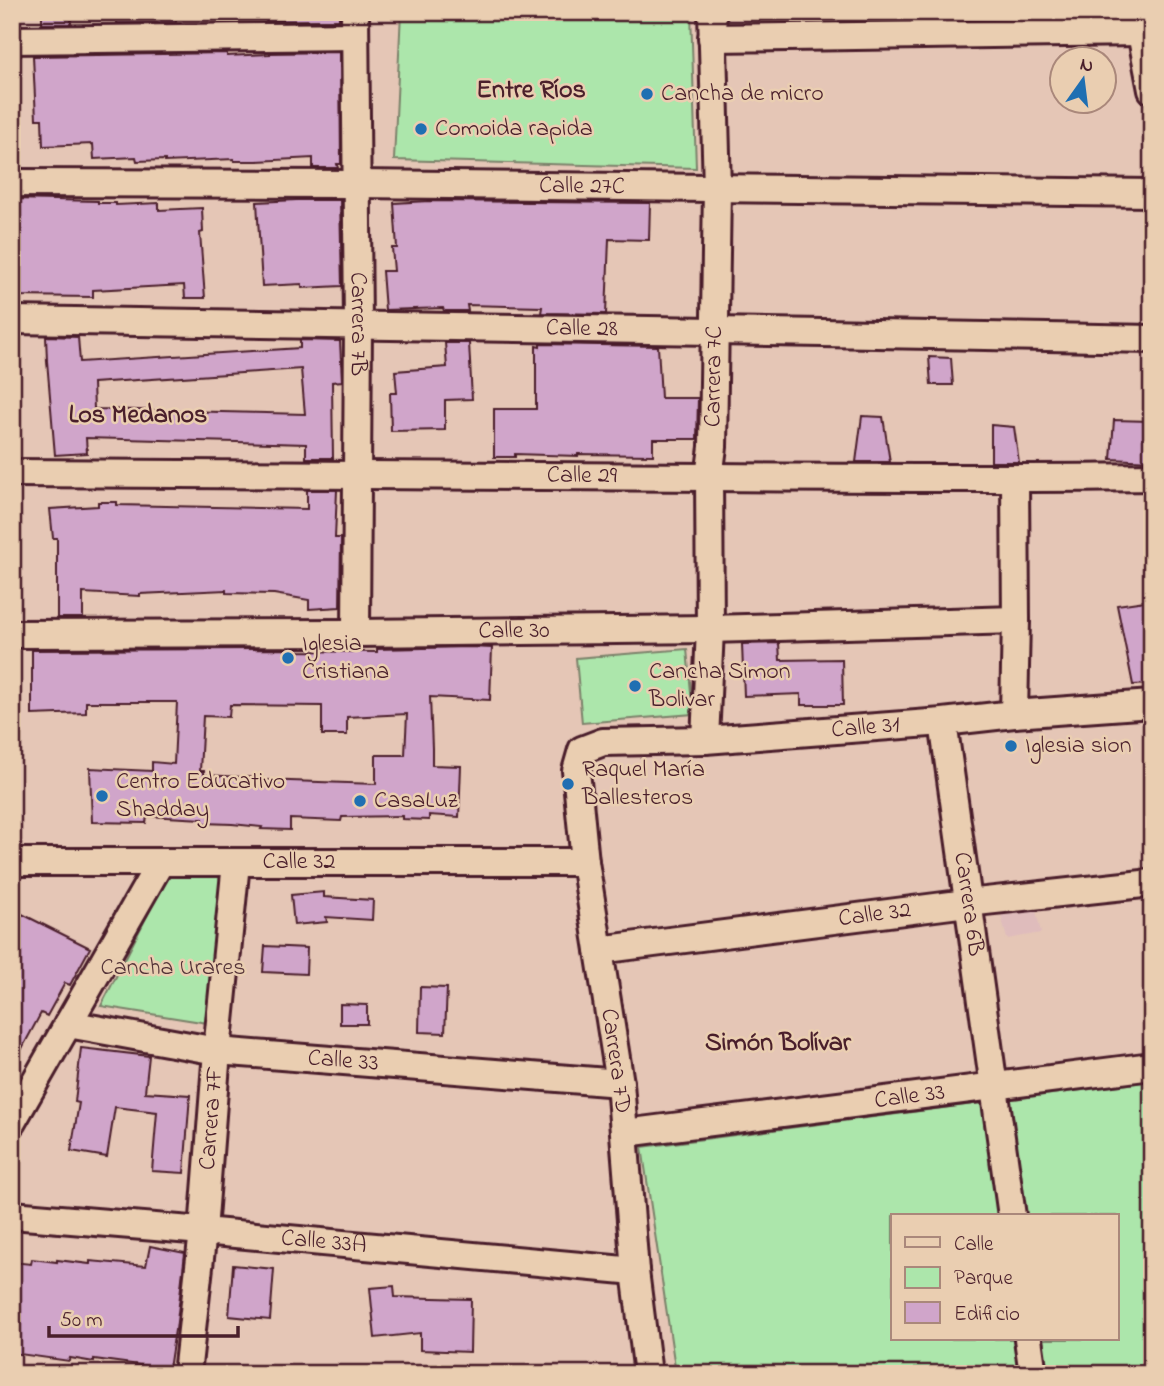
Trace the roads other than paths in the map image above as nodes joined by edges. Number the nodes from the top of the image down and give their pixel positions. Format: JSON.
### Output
{"nodes":[{"id":1,"x":1140,"y":22,"type":"edge"},
{"id":2,"x":355,"y":24,"type":"edge"},
{"id":3,"x":712,"y":25,"type":"edge"},
{"id":4,"x":12,"y":40,"type":"edge"},
{"id":5,"x":1152,"y":90,"type":"edge"},
{"id":6,"x":12,"y":183,"type":"edge"},
{"id":7,"x":357,"y":184,"type":"junction"},
{"id":8,"x":717,"y":188,"type":"junction"},
{"id":9,"x":1152,"y":192,"type":"edge"},
{"id":10,"x":12,"y":320,"type":"edge"},
{"id":11,"x":358,"y":325,"type":"junction"},
{"id":12,"x":715,"y":331,"type":"junction"},
{"id":13,"x":1152,"y":339,"type":"edge"},
{"id":14,"x":12,"y":474,"type":"edge"},
{"id":15,"x":357,"y":475,"type":"junction"},
{"id":16,"x":709,"y":477,"type":"junction"},
{"id":17,"x":1152,"y":477,"type":"edge"},
{"id":18,"x":1015,"y":479,"type":"junction"},
{"id":19,"x":1016,"y":620,"type":"junction"},
{"id":20,"x":710,"y":629,"type":"junction"},
{"id":21,"x":12,"y":634,"type":"edge"},
{"id":22,"x":356,"y":634,"type":"junction"},
{"id":23,"x":1152,"y":704,"type":"edge"},
{"id":24,"x":1014,"y":714,"type":"junction"},
{"id":25,"x":943,"y":722,"type":"junction"},
{"id":26,"x":705,"y":740,"type":"junction"},
{"id":27,"x":582,"y":750,"type":"joint"},
{"id":28,"x":12,"y":862,"type":"edge"},
{"id":29,"x":584,"y":862,"type":"junction"},
{"id":30,"x":159,"y":863,"type":"junction"},
{"id":31,"x":236,"y":863,"type":"junction"},
{"id":32,"x":1152,"y":883,"type":"edge"},
{"id":33,"x":967,"y":903,"type":"junction"},
{"id":34,"x":599,"y":950,"type":"junction"},
{"id":35,"x":68,"y":1024,"type":"junction"},
{"id":36,"x":217,"y":1051,"type":"junction"},
{"id":37,"x":1152,"y":1066,"type":"edge"},
{"id":38,"x":620,"y":1083,"type":"junction"},
{"id":39,"x":995,"y":1087,"type":"junction"},
{"id":40,"x":12,"y":1122,"type":"edge"},
{"id":41,"x":625,"y":1133,"type":"junction"},
{"id":42,"x":1012,"y":1214,"type":"edge"},
{"id":43,"x":12,"y":1215,"type":"edge"},
{"id":44,"x":203,"y":1231,"type":"junction"},
{"id":45,"x":635,"y":1271,"type":"junction"},
{"id":46,"x":1028,"y":1340,"type":"edge"},
{"id":47,"x":187,"y":1374,"type":"edge"},
{"id":48,"x":648,"y":1374,"type":"edge"},
{"id":49,"x":1033,"y":1374,"type":"edge"}],
"edges":[{"from":1,"to":3,"type":"street"},
{"from":1,"to":5,"type":"street"},
{"from":2,"to":4,"type":"street"},
{"from":2,"to":7,"type":"street","name":"Carrera 7B"},
{"from":3,"to":8,"type":"street","name":"Carrera 7C"},
{"from":6,"to":7,"type":"street","name":"Calle 27C"},
{"from":7,"to":8,"type":"street","name":"Calle 27C"},
{"from":7,"to":11,"type":"street","name":"Carrera 7B"},
{"from":8,"to":9,"type":"street","name":"Calle 27C"},
{"from":8,"to":12,"type":"street","name":"Carrera 7C"},
{"from":10,"to":11,"type":"street","name":"Calle 28"},
{"from":11,"to":12,"type":"street","name":"Calle 28"},
{"from":11,"to":15,"type":"street","name":"Carrera 7B"},
{"from":12,"to":13,"type":"street","name":"Calle 28"},
{"from":12,"to":16,"type":"street","name":"Carrera 7C"},
{"from":14,"to":15,"type":"street","name":"Calle 29"},
{"from":15,"to":16,"type":"street","name":"Calle 29"},
{"from":15,"to":22,"type":"street","name":"Carrera 7B"},
{"from":16,"to":18,"type":"street","name":"Calle 29"},
{"from":16,"to":20,"type":"street","name":"Carrera 7C"},
{"from":17,"to":18,"type":"street","name":"Calle 29"},
{"from":18,"to":19,"type":"street"},
{"from":19,"to":20,"type":"street","name":"Calle 30"},
{"from":19,"to":24,"type":"street"},
{"from":20,"to":22,"type":"street","name":"Calle 30"},
{"from":20,"to":26,"type":"street","name":"Carrera 7C"},
{"from":21,"to":22,"type":"street","name":"Calle 30"},
{"from":23,"to":24,"type":"street","name":"Calle 31"},
{"from":24,"to":25,"type":"street","name":"Calle 31"},
{"from":25,"to":26,"type":"street","name":"Calle 31"},
{"from":25,"to":33,"type":"street","name":"Carrera 6B"},
{"from":26,"to":27,"type":"street","name":"Calle 31"},
{"from":27,"to":29,"type":"street","name":"Carrera 7D"},
{"from":28,"to":30,"type":"street","name":"Calle 32"},
{"from":29,"to":31,"type":"street","name":"Calle 32"},
{"from":29,"to":34,"type":"street","name":"Carrera 7D"},
{"from":30,"to":31,"type":"street","name":"Calle 32"},
{"from":30,"to":35,"type":"street"},
{"from":31,"to":36,"type":"street","name":"Carrera 7F"},
{"from":32,"to":33,"type":"street","name":"Calle 32"},
{"from":33,"to":34,"type":"street","name":"Calle 32"},
{"from":33,"to":39,"type":"street","name":"Carrera 6B"},
{"from":34,"to":38,"type":"street","name":"Carrera 7D"},
{"from":35,"to":36,"type":"street","name":"Calle 33"},
{"from":35,"to":40,"type":"street"},
{"from":36,"to":38,"type":"street","name":"Calle 33"},
{"from":36,"to":44,"type":"street","name":"Carrera 7F"},
{"from":37,"to":39,"type":"street","name":"Calle 33"},
{"from":38,"to":41,"type":"street","name":"Carrera 7D"},
{"from":39,"to":41,"type":"street","name":"Calle 33"},
{"from":39,"to":42,"type":"street"},
{"from":41,"to":45,"type":"street","name":"Carrera 7D"},
{"from":43,"to":44,"type":"street","name":"Calle 33A"},
{"from":44,"to":45,"type":"street","name":"Calle 33A"},
{"from":44,"to":47,"type":"street","name":"Carrera 7F"},
{"from":45,"to":48,"type":"street","name":"Carrera 7D"},
{"from":46,"to":49,"type":"street"}]}
